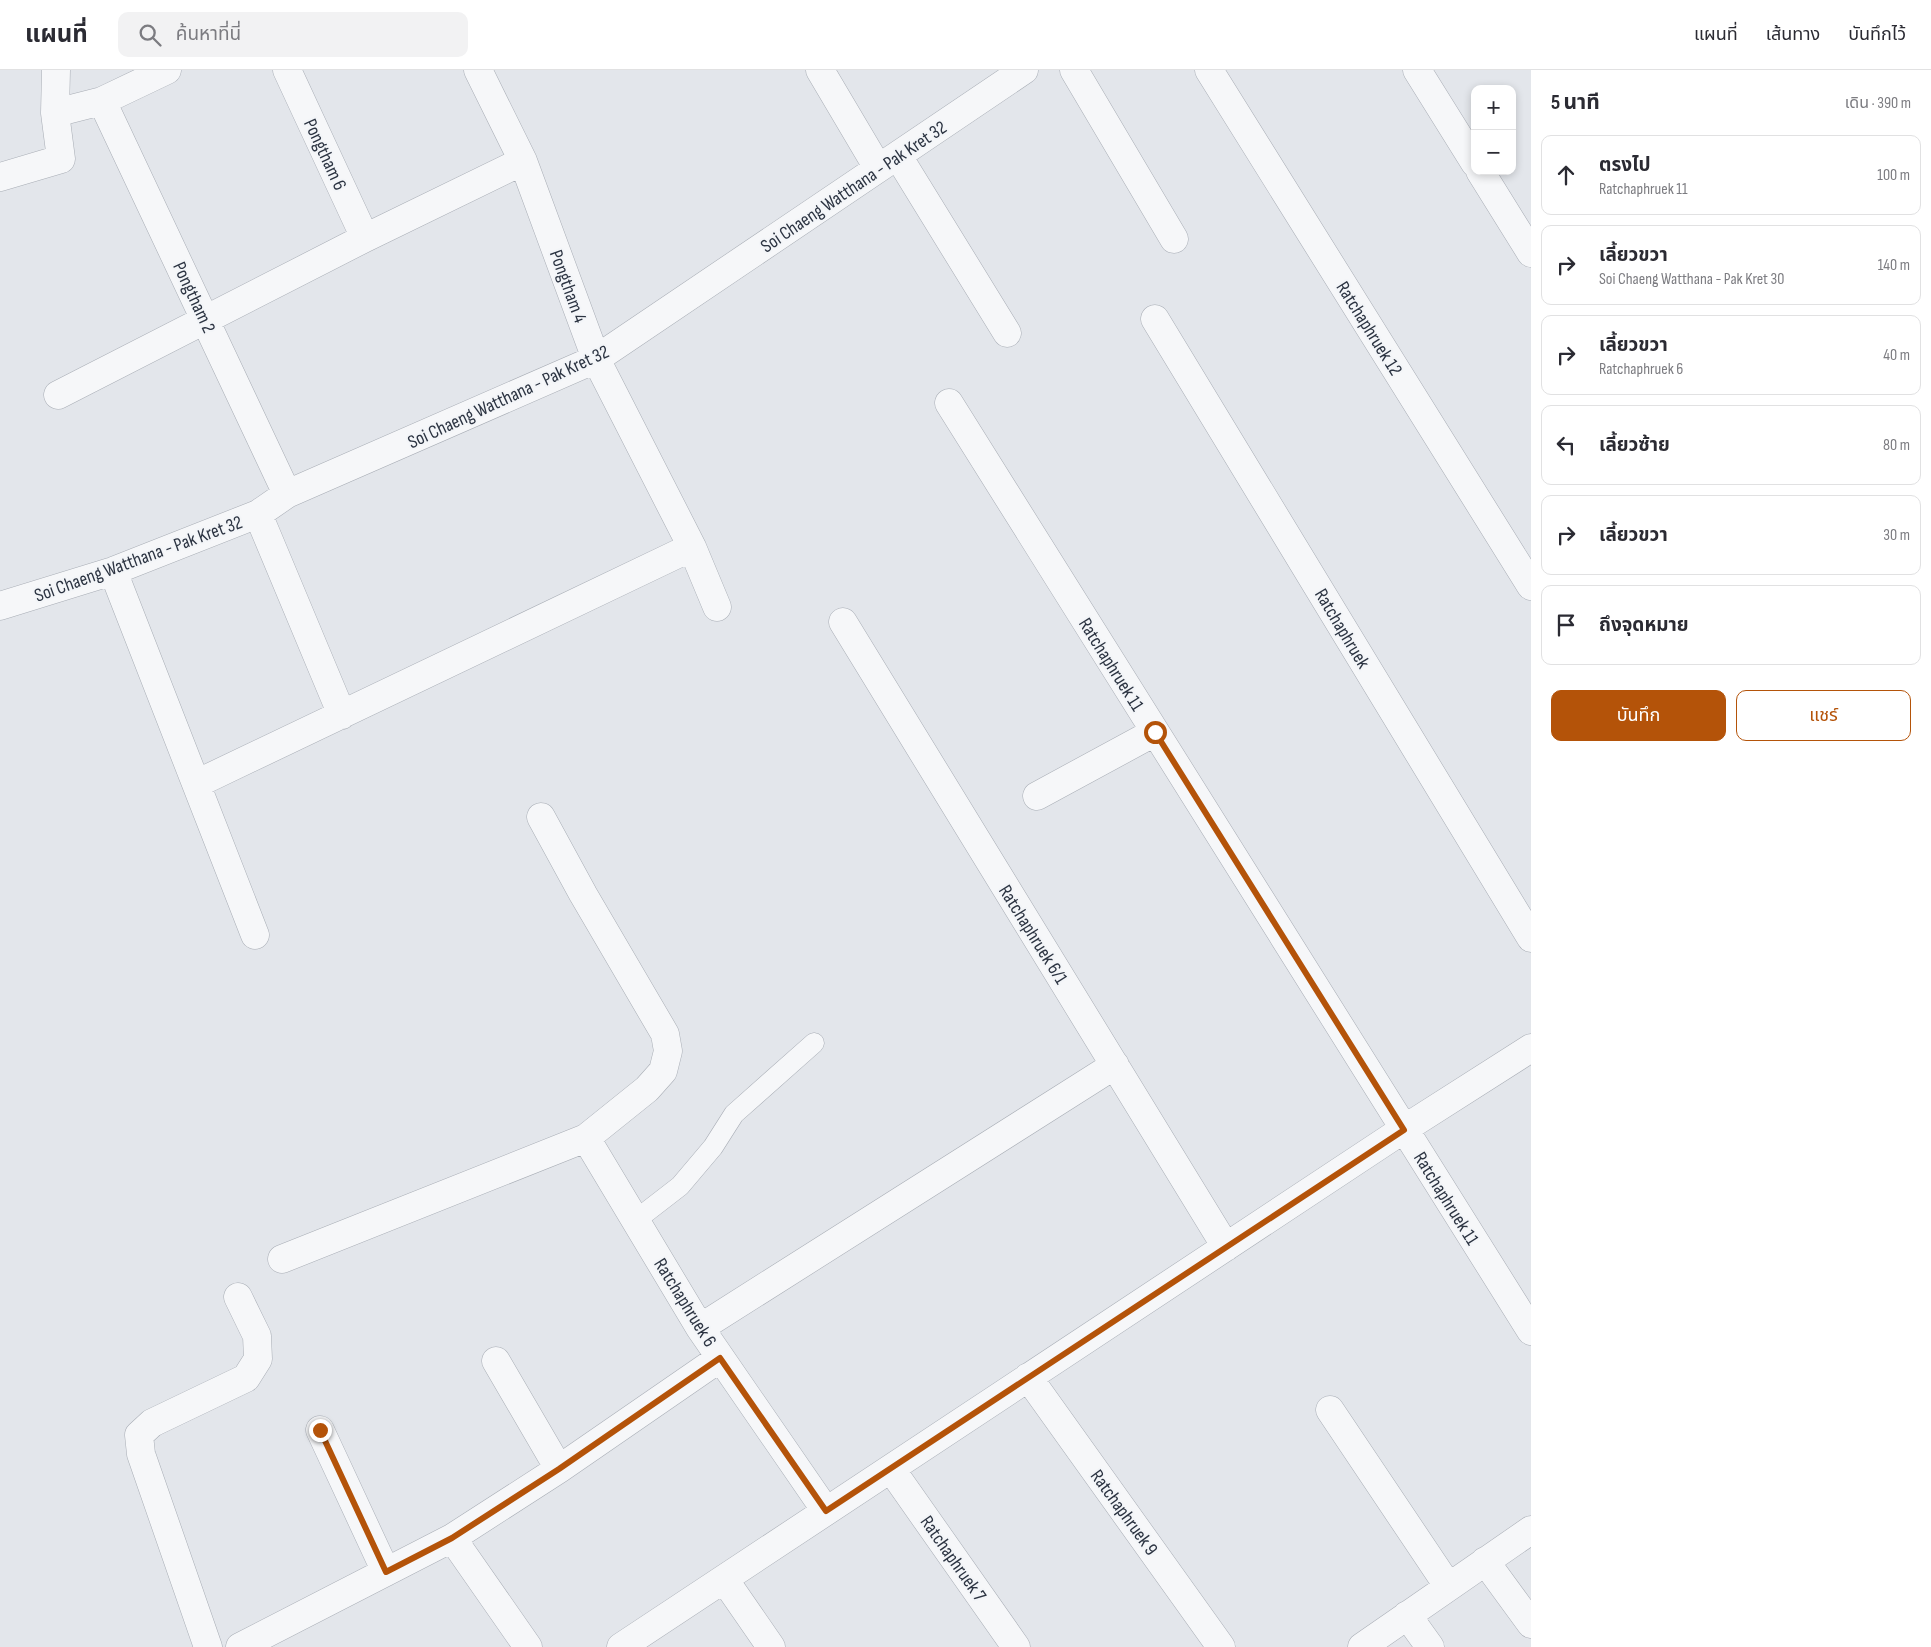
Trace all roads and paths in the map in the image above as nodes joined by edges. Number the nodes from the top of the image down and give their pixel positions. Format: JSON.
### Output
{"nodes":[{"id":1,"x":56,"y":70,"type":"edge"},
{"id":2,"x":167,"y":70,"type":"edge"},
{"id":3,"x":287,"y":70,"type":"edge"},
{"id":4,"x":478,"y":70,"type":"edge"},
{"id":5,"x":820,"y":70,"type":"edge"},
{"id":6,"x":1024,"y":70,"type":"edge"},
{"id":7,"x":1074,"y":70,"type":"edge"},
{"id":8,"x":1209,"y":70,"type":"edge"},
{"id":9,"x":1417,"y":70,"type":"edge"},
{"id":10,"x":102,"y":100,"type":"junction"},
{"id":11,"x":55,"y":113,"type":"junction"},
{"id":12,"x":1471,"y":157,"type":"edge"},
{"id":13,"x":523,"y":161,"type":"junction"},
{"id":14,"x":888,"y":162,"type":"junction"},
{"id":15,"x":1482,"y":175,"type":"edge"},
{"id":16,"x":0,"y":177,"type":"edge"},
{"id":17,"x":365,"y":238,"type":"junction"},
{"id":18,"x":1174,"y":239,"type":"dead end"},
{"id":19,"x":1531,"y":253,"type":"edge"},
{"id":20,"x":1155,"y":319,"type":"dead end"},
{"id":21,"x":205,"y":320,"type":"junction"},
{"id":22,"x":1007,"y":333,"type":"dead end"},
{"id":23,"x":596,"y":359,"type":"junction"},
{"id":24,"x":58,"y":395,"type":"dead end"},
{"id":25,"x":949,"y":403,"type":"dead end"},
{"id":26,"x":287,"y":494,"type":"junction"},
{"id":27,"x":258,"y":514,"type":"junction"},
{"id":28,"x":692,"y":547,"type":"junction"},
{"id":29,"x":113,"y":571,"type":"junction"},
{"id":30,"x":1531,"y":586,"type":"edge"},
{"id":31,"x":0,"y":606,"type":"edge"},
{"id":32,"x":717,"y":607,"type":"dead end"},
{"id":33,"x":843,"y":622,"type":"dead end"},
{"id":34,"x":342,"y":714,"type":"junction"},
{"id":35,"x":1155,"y":732,"type":"junction"},
{"id":36,"x":198,"y":783,"type":"junction"},
{"id":37,"x":1037,"y":796,"type":"dead end"},
{"id":38,"x":541,"y":817,"type":"dead end"},
{"id":39,"x":255,"y":935,"type":"dead end"},
{"id":40,"x":1531,"y":938,"type":"edge"},
{"id":41,"x":814,"y":1043,"type":"dead end"},
{"id":42,"x":1531,"y":1048,"type":"edge"},
{"id":43,"x":1115,"y":1065,"type":"junction"},
{"id":44,"x":1404,"y":1130,"type":"junction"},
{"id":45,"x":586,"y":1138,"type":"junction"},
{"id":46,"x":636,"y":1220,"type":"junction"},
{"id":47,"x":1226,"y":1247,"type":"junction"},
{"id":48,"x":282,"y":1259,"type":"dead end"},
{"id":49,"x":238,"y":1297,"type":"dead end"},
{"id":50,"x":700,"y":1328,"type":"junction"},
{"id":51,"x":1531,"y":1331,"type":"edge"},
{"id":52,"x":720,"y":1358,"type":"junction"},
{"id":53,"x":496,"y":1362,"type":"dead end"},
{"id":54,"x":1028,"y":1377,"type":"junction"},
{"id":55,"x":1330,"y":1410,"type":"dead end"},
{"id":56,"x":320,"y":1430,"type":"dead end"},
{"id":57,"x":559,"y":1469,"type":"junction"},
{"id":58,"x":891,"y":1469,"type":"junction"},
{"id":59,"x":826,"y":1511,"type":"junction"},
{"id":60,"x":1531,"y":1530,"type":"edge"},
{"id":61,"x":452,"y":1538,"type":"junction"},
{"id":62,"x":1485,"y":1561,"type":"junction"},
{"id":63,"x":386,"y":1572,"type":"junction"},
{"id":64,"x":724,"y":1579,"type":"junction"},
{"id":65,"x":1448,"y":1586,"type":"junction"},
{"id":66,"x":1408,"y":1615,"type":"junction"},
{"id":67,"x":1531,"y":1624,"type":"edge"},
{"id":68,"x":208,"y":1647,"type":"edge"},
{"id":69,"x":240,"y":1647,"type":"edge"},
{"id":70,"x":528,"y":1647,"type":"edge"},
{"id":71,"x":621,"y":1647,"type":"edge"},
{"id":72,"x":771,"y":1647,"type":"edge"},
{"id":73,"x":1016,"y":1647,"type":"edge"},
{"id":74,"x":1221,"y":1647,"type":"edge"},
{"id":75,"x":1362,"y":1647,"type":"edge"},
{"id":76,"x":1430,"y":1647,"type":"edge"}],
"edges":[{"from":1,"to":11,"type":"street"},
{"from":2,"to":10,"type":"street"},
{"from":3,"to":17,"type":"street","name":"Pongtham 6"},
{"from":4,"to":13,"type":"street","name":"Pongtham 4"},
{"from":5,"to":14,"type":"street"},
{"from":6,"to":14,"type":"street","name":"Soi Chaeng Watthana - Pak Kret 32"},
{"from":7,"to":18,"type":"street"},
{"from":8,"to":30,"type":"street","name":"Ratchaphruek 12"},
{"from":9,"to":12,"type":"street"},
{"from":10,"to":11,"type":"street"},
{"from":10,"to":21,"type":"street","name":"Pongtham 2"},
{"from":11,"to":16,"type":"street"},
{"from":13,"to":17,"type":"street"},
{"from":13,"to":23,"type":"street","name":"Pongtham 4"},
{"from":14,"to":22,"type":"street"},
{"from":14,"to":23,"type":"street","name":"Soi Chaeng Watthana - Pak Kret 32"},
{"from":15,"to":19,"type":"street"},
{"from":17,"to":21,"type":"street"},
{"from":20,"to":40,"type":"street","name":"Ratchaphruek"},
{"from":21,"to":24,"type":"street"},
{"from":21,"to":26,"type":"street","name":"Pongtham 2"},
{"from":23,"to":26,"type":"street","name":"Soi Chaeng Watthana - Pak Kret 32"},
{"from":23,"to":28,"type":"street","name":"Pongtham 4"},
{"from":25,"to":35,"type":"street","name":"Ratchaphruek 11"},
{"from":26,"to":27,"type":"street","name":"Soi Chaeng Watthana - Pak Kret 32"},
{"from":27,"to":29,"type":"street","name":"Soi Chaeng Watthana - Pak Kret 32"},
{"from":27,"to":34,"type":"street"},
{"from":28,"to":32,"type":"street","name":"Pongtham 4"},
{"from":28,"to":34,"type":"street"},
{"from":29,"to":31,"type":"street","name":"Soi Chaeng Watthana - Pak Kret 32"},
{"from":29,"to":36,"type":"street"},
{"from":33,"to":43,"type":"street","name":"Ratchaphruek 6/1"},
{"from":34,"to":36,"type":"street"},
{"from":35,"to":37,"type":"street"},
{"from":35,"to":44,"type":"street","name":"Ratchaphruek 11"},
{"from":36,"to":39,"type":"street"},
{"from":38,"to":45,"type":"street"},
{"from":41,"to":46,"type":"lane"},
{"from":42,"to":44,"type":"street"},
{"from":43,"to":47,"type":"street","name":"Ratchaphruek 6/1"},
{"from":43,"to":50,"type":"street"},
{"from":44,"to":47,"type":"street"},
{"from":44,"to":51,"type":"street","name":"Ratchaphruek 11"},
{"from":45,"to":46,"type":"street","name":"Ratchaphruek 6"},
{"from":45,"to":48,"type":"street"},
{"from":46,"to":50,"type":"street","name":"Ratchaphruek 6"},
{"from":47,"to":54,"type":"street"},
{"from":49,"to":68,"type":"street"},
{"from":50,"to":52,"type":"street","name":"Ratchaphruek 6"},
{"from":52,"to":57,"type":"street"},
{"from":52,"to":59,"type":"street","name":"Ratchaphruek 6"},
{"from":53,"to":57,"type":"street"},
{"from":54,"to":58,"type":"street"},
{"from":54,"to":74,"type":"street","name":"Ratchaphruek 9"},
{"from":55,"to":65,"type":"street"},
{"from":56,"to":63,"type":"street"},
{"from":57,"to":61,"type":"street"},
{"from":58,"to":59,"type":"street"},
{"from":58,"to":73,"type":"street","name":"Ratchaphruek 7"},
{"from":59,"to":64,"type":"street"},
{"from":60,"to":62,"type":"street"},
{"from":61,"to":63,"type":"street"},
{"from":61,"to":70,"type":"street"},
{"from":62,"to":65,"type":"street"},
{"from":62,"to":67,"type":"street"},
{"from":63,"to":69,"type":"street"},
{"from":64,"to":71,"type":"street"},
{"from":64,"to":72,"type":"street"},
{"from":65,"to":66,"type":"street"},
{"from":66,"to":75,"type":"street"},
{"from":66,"to":76,"type":"street"}]}
